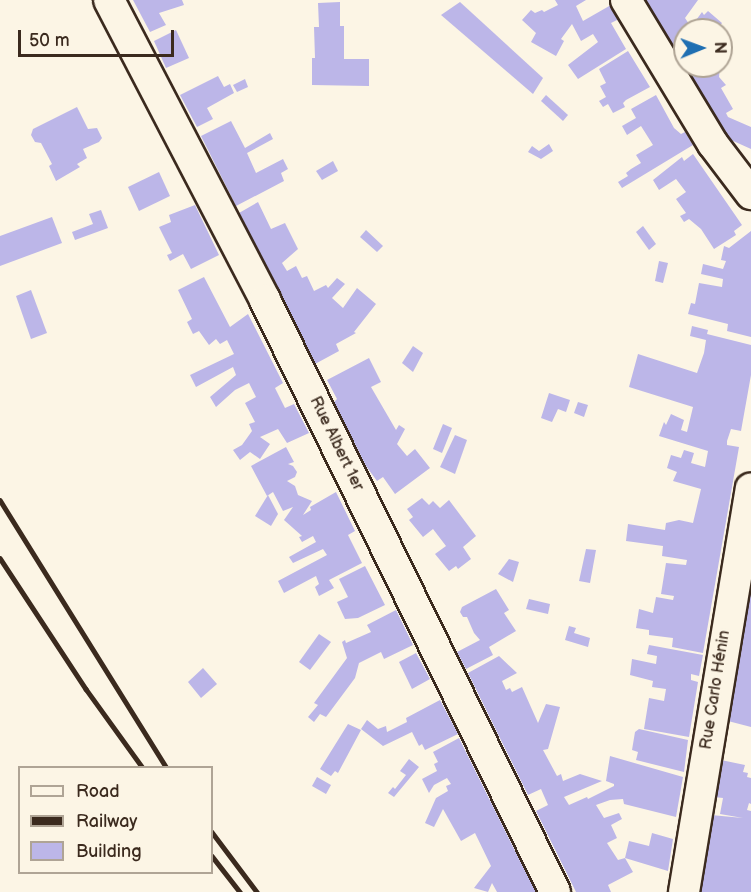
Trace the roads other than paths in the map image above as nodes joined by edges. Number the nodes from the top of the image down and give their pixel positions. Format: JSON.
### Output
{"nodes":[{"id":1,"x":109,"y":0,"type":"edge"},
{"id":2,"x":626,"y":0,"type":"edge"},
{"id":3,"x":751,"y":195,"type":"edge"},
{"id":4,"x":751,"y":489,"type":"edge"},
{"id":5,"x":555,"y":892,"type":"edge"},
{"id":6,"x":684,"y":892,"type":"edge"}],
"edges":[{"from":1,"to":5,"type":"street","name":"Rue Albert 1er"},
{"from":2,"to":3,"type":"street"},
{"from":4,"to":6,"type":"street","name":"Rue Carlo Hénin"}]}
